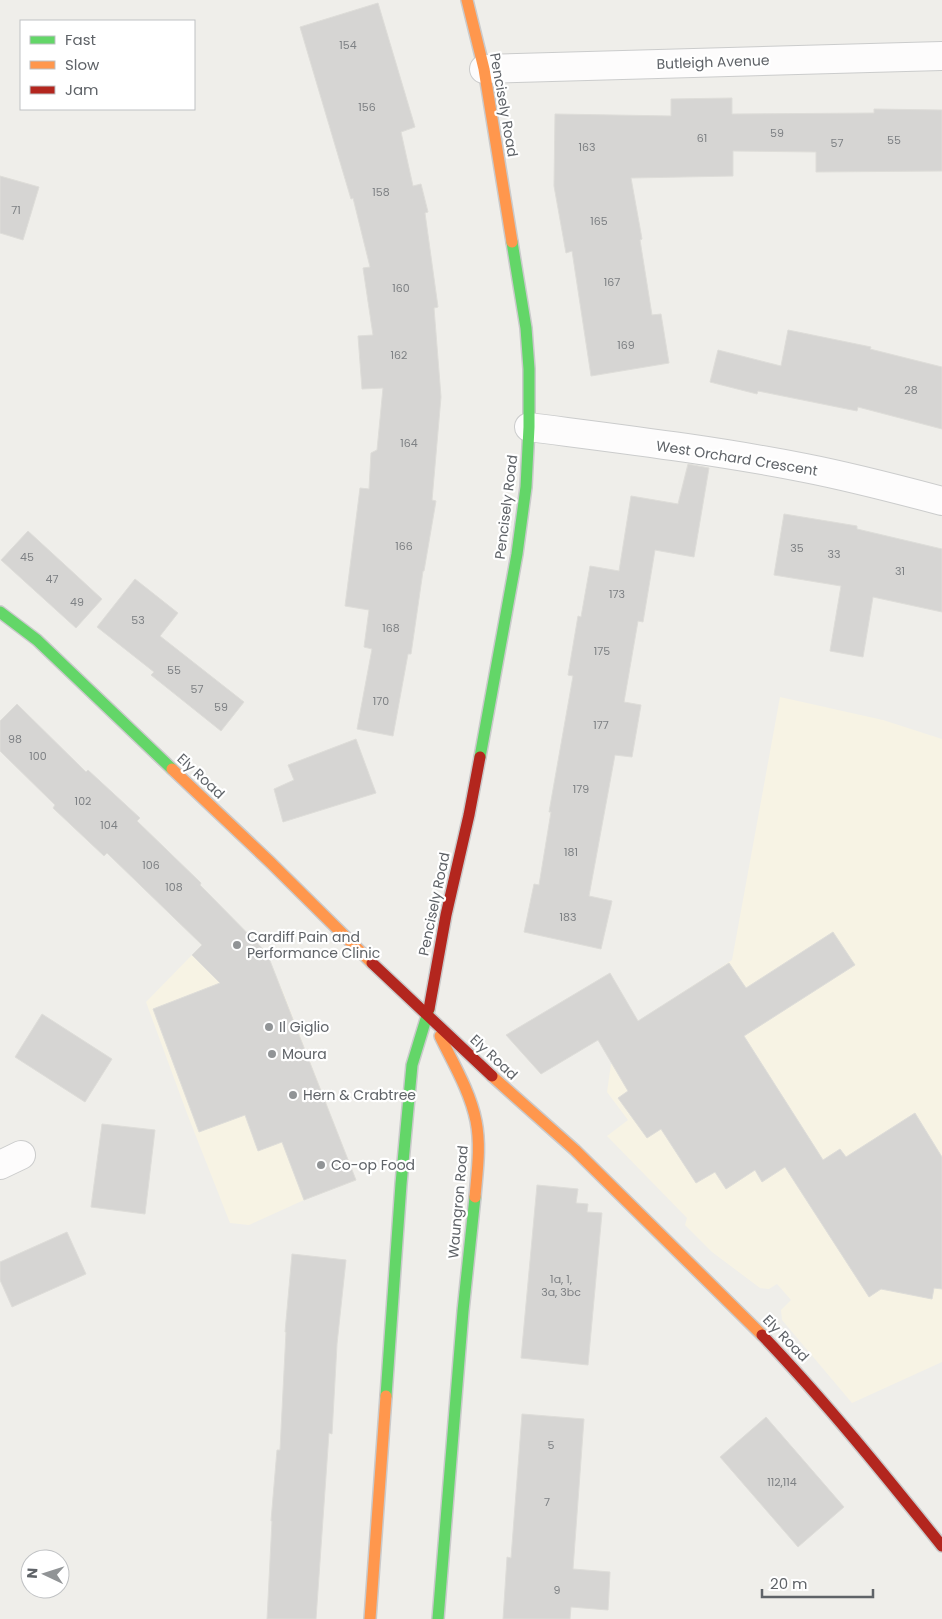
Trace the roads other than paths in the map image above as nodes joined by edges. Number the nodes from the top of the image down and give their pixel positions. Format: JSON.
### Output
{"nodes":[{"id":1,"x":467,"y":0,"type":"edge"},
{"id":2,"x":942,"y":56,"type":"edge"},
{"id":3,"x":484,"y":69,"type":"junction"},
{"id":4,"x":529,"y":427,"type":"junction"},
{"id":5,"x":942,"y":501,"type":"edge"},
{"id":6,"x":0,"y":612,"type":"edge"},
{"id":7,"x":428,"y":1016,"type":"junction"},
{"id":8,"x":942,"y":1546,"type":"edge"},
{"id":9,"x":370,"y":1619,"type":"edge"},
{"id":10,"x":438,"y":1619,"type":"edge"}],
"edges":[{"from":1,"to":3,"type":"main road","name":"Pencisely Road"},
{"from":2,"to":3,"type":"street","name":"Butleigh Avenue"},
{"from":3,"to":4,"type":"main road","name":"Pencisely Road"},
{"from":4,"to":5,"type":"street","name":"West Orchard Crescent"},
{"from":4,"to":7,"type":"main road","name":"Pencisely Road"},
{"from":6,"to":7,"type":"main road","name":"Ely Road"},
{"from":7,"to":8,"type":"main road","name":"Ely Road"},
{"from":7,"to":9,"type":"main road"},
{"from":7,"to":10,"type":"main road","name":"Waungron Road"}]}
